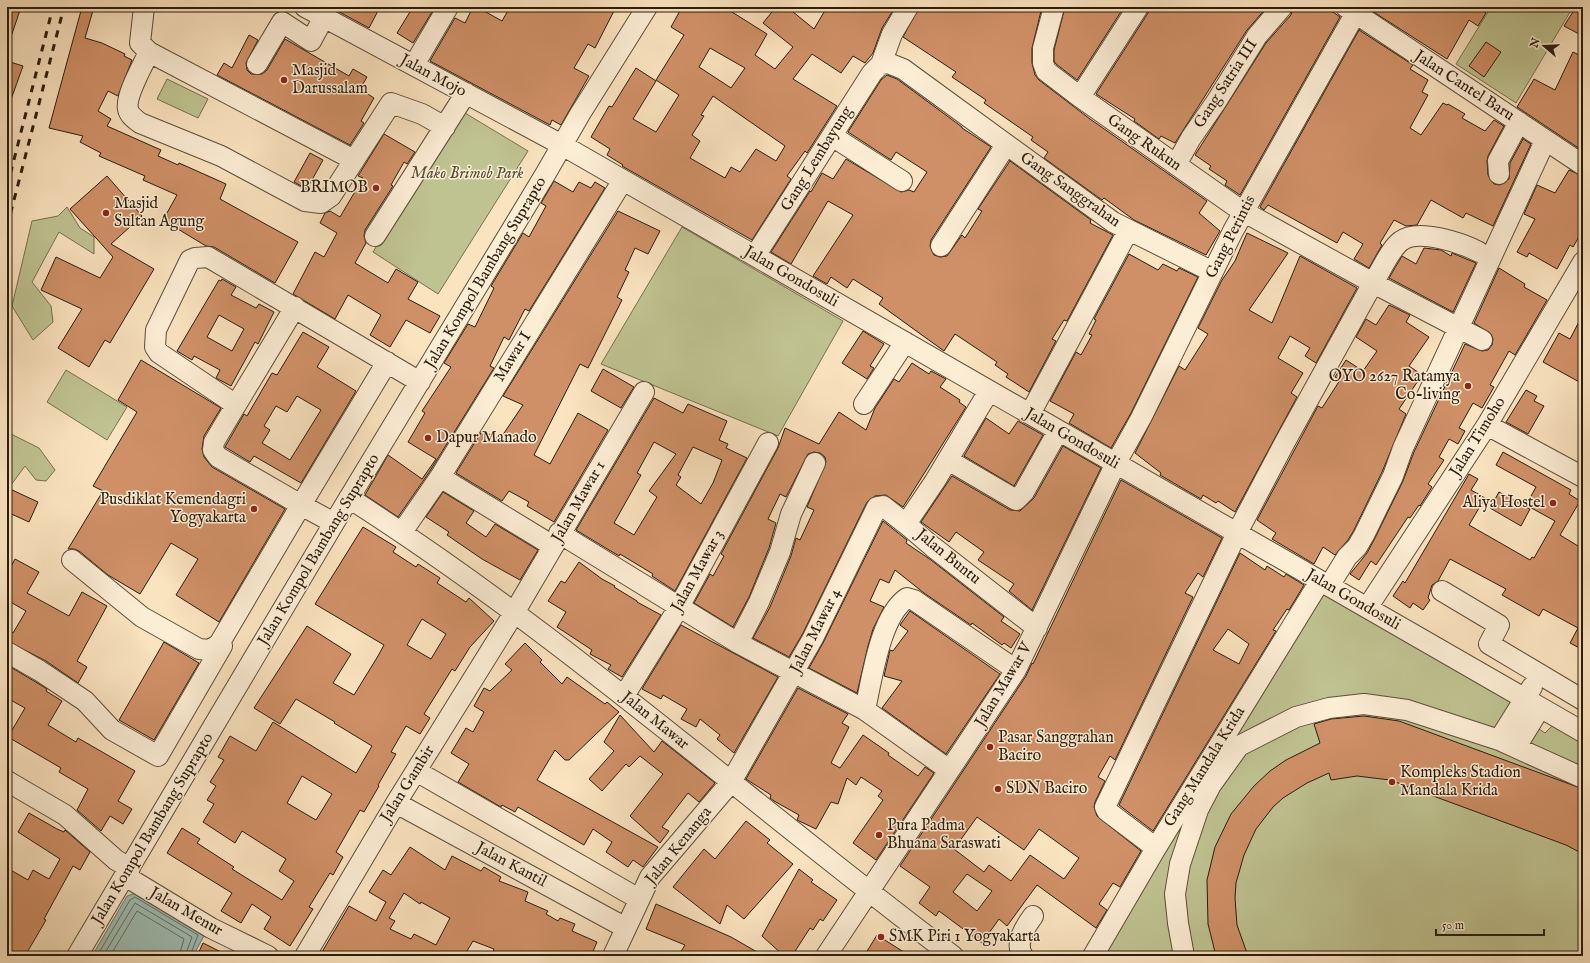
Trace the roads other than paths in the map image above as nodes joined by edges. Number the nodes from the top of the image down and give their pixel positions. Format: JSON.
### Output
{"nodes":[{"id":1,"x":144,"y":7,"type":"edge"},
{"id":2,"x":305,"y":7,"type":"edge"},
{"id":3,"x":448,"y":7,"type":"edge"},
{"id":4,"x":647,"y":7,"type":"edge"},
{"id":5,"x":908,"y":7,"type":"edge"},
{"id":6,"x":1054,"y":7,"type":"edge"},
{"id":7,"x":1138,"y":7,"type":"edge"},
{"id":8,"x":1282,"y":7,"type":"edge"},
{"id":9,"x":1353,"y":9,"type":"edge"},
{"id":10,"x":324,"y":17,"type":"junction"},
{"id":11,"x":149,"y":52,"type":"junction"},
{"id":12,"x":257,"y":64,"type":"dead end"},
{"id":13,"x":881,"y":64,"type":"junction"},
{"id":14,"x":414,"y":65,"type":"junction"},
{"id":15,"x":466,"y":93,"type":"junction"},
{"id":16,"x":1080,"y":97,"type":"junction"},
{"id":17,"x":1519,"y":122,"type":"junction"},
{"id":18,"x":445,"y":127,"type":"junction"},
{"id":19,"x":832,"y":136,"type":"junction"},
{"id":20,"x":1545,"y":141,"type":"junction"},
{"id":21,"x":1006,"y":144,"type":"junction"},
{"id":22,"x":562,"y":145,"type":"junction"},
{"id":23,"x":354,"y":160,"type":"junction"},
{"id":24,"x":1583,"y":164,"type":"edge"},
{"id":25,"x":1176,"y":165,"type":"junction"},
{"id":26,"x":1498,"y":174,"type":"dead end"},
{"id":27,"x":623,"y":180,"type":"junction"},
{"id":28,"x":902,"y":181,"type":"dead end"},
{"id":29,"x":1243,"y":212,"type":"junction"},
{"id":30,"x":1128,"y":231,"type":"junction"},
{"id":31,"x":374,"y":236,"type":"dead end"},
{"id":32,"x":941,"y":246,"type":"dead end"},
{"id":33,"x":1479,"y":252,"type":"dead end"},
{"id":34,"x":755,"y":256,"type":"junction"},
{"id":35,"x":1583,"y":262,"type":"edge"},
{"id":36,"x":1213,"y":272,"type":"junction"},
{"id":37,"x":1373,"y":283,"type":"junction"},
{"id":38,"x":295,"y":307,"type":"junction"},
{"id":39,"x":1459,"y":328,"type":"junction"},
{"id":40,"x":1482,"y":340,"type":"dead end"},
{"id":41,"x":905,"y":342,"type":"junction"},
{"id":42,"x":387,"y":362,"type":"junction"},
{"id":43,"x":420,"y":382,"type":"junction"},
{"id":44,"x":989,"y":391,"type":"junction"},
{"id":45,"x":644,"y":392,"type":"dead end"},
{"id":46,"x":236,"y":404,"type":"junction"},
{"id":47,"x":864,"y":404,"type":"dead end"},
{"id":48,"x":1030,"y":414,"type":"junction"},
{"id":49,"x":1487,"y":425,"type":"junction"},
{"id":50,"x":1058,"y":431,"type":"junction"},
{"id":51,"x":768,"y":443,"type":"dead end"},
{"id":52,"x":948,"y":460,"type":"junction"},
{"id":53,"x":815,"y":463,"type":"dead end"},
{"id":54,"x":1116,"y":463,"type":"junction"},
{"id":55,"x":1583,"y":476,"type":"edge"},
{"id":56,"x":440,"y":477,"type":"junction"},
{"id":57,"x":349,"y":498,"type":"junction"},
{"id":58,"x":301,"y":505,"type":"junction"},
{"id":59,"x":334,"y":523,"type":"junction"},
{"id":60,"x":906,"y":524,"type":"junction"},
{"id":61,"x":402,"y":532,"type":"junction"},
{"id":62,"x":1237,"y":533,"type":"junction"},
{"id":63,"x":556,"y":540,"type":"junction"},
{"id":64,"x":72,"y":560,"type":"dead end"},
{"id":65,"x":1325,"y":584,"type":"junction"},
{"id":66,"x":1442,"y":591,"type":"dead end"},
{"id":67,"x":679,"y":607,"type":"junction"},
{"id":68,"x":1367,"y":608,"type":"junction"},
{"id":69,"x":514,"y":613,"type":"junction"},
{"id":70,"x":1038,"y":628,"type":"junction"},
{"id":71,"x":738,"y":642,"type":"junction"},
{"id":72,"x":221,"y":645,"type":"junction"},
{"id":73,"x":7,"y":652,"type":"edge"},
{"id":74,"x":251,"y":662,"type":"junction"},
{"id":75,"x":1016,"y":670,"type":"junction"},
{"id":76,"x":795,"y":673,"type":"junction"},
{"id":77,"x":1538,"y":674,"type":"junction"},
{"id":78,"x":624,"y":696,"type":"junction"},
{"id":79,"x":1583,"y":700,"type":"edge"},
{"id":80,"x":1532,"y":703,"type":"junction"},
{"id":81,"x":865,"y":710,"type":"junction"},
{"id":82,"x":1583,"y":732,"type":"edge"},
{"id":83,"x":1508,"y":744,"type":"junction"},
{"id":84,"x":949,"y":770,"type":"junction"},
{"id":85,"x":416,"y":771,"type":"junction"},
{"id":86,"x":1583,"y":778,"type":"edge"},
{"id":87,"x":7,"y":781,"type":"edge"},
{"id":88,"x":731,"y":782,"type":"junction"},
{"id":89,"x":396,"y":803,"type":"junction"},
{"id":90,"x":1156,"y":848,"type":"junction"},
{"id":91,"x":128,"y":872,"type":"junction"},
{"id":92,"x":869,"y":893,"type":"junction"},
{"id":93,"x":639,"y":899,"type":"junction"},
{"id":94,"x":1033,"y":916,"type":"dead end"},
{"id":95,"x":626,"y":928,"type":"junction"},
{"id":96,"x":78,"y":956,"type":"edge"},
{"id":97,"x":268,"y":956,"type":"edge"},
{"id":98,"x":304,"y":956,"type":"edge"},
{"id":99,"x":613,"y":956,"type":"edge"},
{"id":100,"x":826,"y":956,"type":"edge"},
{"id":101,"x":953,"y":956,"type":"edge"},
{"id":102,"x":1024,"y":956,"type":"edge"},
{"id":103,"x":1093,"y":956,"type":"edge"},
{"id":104,"x":1184,"y":956,"type":"edge"}],
"edges":[{"from":1,"to":11,"type":"street"},
{"from":2,"to":10,"type":"street","name":"Jalan Mojo"},
{"from":3,"to":14,"type":"street"},
{"from":4,"to":22,"type":"street","name":"Jalan Kompol Bambang Suprapto"},
{"from":5,"to":13,"type":"street"},
{"from":6,"to":16,"type":"street","name":"Gang Rukun"},
{"from":7,"to":16,"type":"street"},
{"from":8,"to":25,"type":"street","name":"Gang Satria III"},
{"from":9,"to":17,"type":"street","name":"Jalan Cantel Baru"},
{"from":9,"to":29,"type":"street","name":"Gang Perintis"},
{"from":10,"to":12,"type":"street"},
{"from":10,"to":14,"type":"street","name":"Jalan Mojo"},
{"from":11,"to":23,"type":"street"},
{"from":11,"to":23,"type":"street"},
{"from":13,"to":19,"type":"street","name":"Gang Lembayung"},
{"from":13,"to":21,"type":"street","name":"Gang Sanggrahan"},
{"from":14,"to":15,"type":"street","name":"Jalan Mojo"},
{"from":15,"to":18,"type":"street"},
{"from":15,"to":22,"type":"street","name":"Jalan Mojo"},
{"from":16,"to":25,"type":"street","name":"Gang Rukun"},
{"from":17,"to":20,"type":"street","name":"Jalan Cantel Baru"},
{"from":17,"to":26,"type":"street"},
{"from":18,"to":23,"type":"street"},
{"from":18,"to":31,"type":"street"},
{"from":19,"to":28,"type":"street"},
{"from":19,"to":34,"type":"street","name":"Gang Lembayung"},
{"from":20,"to":24,"type":"street","name":"Jalan Cantel Baru"},
{"from":20,"to":39,"type":"street","name":"Gang Mandala Krida"},
{"from":21,"to":30,"type":"street","name":"Gang Sanggrahan"},
{"from":21,"to":32,"type":"street"},
{"from":22,"to":27,"type":"street","name":"Jalan Gondosuli"},
{"from":22,"to":43,"type":"street","name":"Jalan Kompol Bambang Suprapto"},
{"from":25,"to":29,"type":"street","name":"Gang Rukun"},
{"from":27,"to":34,"type":"street","name":"Jalan Gondosuli"},
{"from":27,"to":56,"type":"street","name":"Mawar I"},
{"from":29,"to":36,"type":"street","name":"Gang Perintis"},
{"from":29,"to":37,"type":"street","name":"Gang Rukun"},
{"from":30,"to":36,"type":"street"},
{"from":30,"to":48,"type":"street","name":"Gang Sanggrahan"},
{"from":33,"to":37,"type":"street"},
{"from":34,"to":41,"type":"street","name":"Jalan Gondosuli"},
{"from":35,"to":49,"type":"street","name":"Jalan Timoho"},
{"from":36,"to":54,"type":"street","name":"Gang Perintis"},
{"from":37,"to":39,"type":"street","name":"Gang Rukun"},
{"from":37,"to":62,"type":"street"},
{"from":38,"to":42,"type":"street"},
{"from":38,"to":46,"type":"street"},
{"from":38,"to":46,"type":"street"},
{"from":39,"to":40,"type":"street","name":"Gang Rukun"},
{"from":39,"to":65,"type":"street","name":"Gang Mandala Krida"},
{"from":41,"to":44,"type":"street","name":"Jalan Gondosuli"},
{"from":41,"to":47,"type":"street"},
{"from":42,"to":43,"type":"street"},
{"from":42,"to":58,"type":"street"},
{"from":43,"to":57,"type":"street","name":"Jalan Kompol Bambang Suprapto"},
{"from":44,"to":48,"type":"street","name":"Jalan Gondosuli"},
{"from":44,"to":52,"type":"street","name":"Jalan Buntu"},
{"from":45,"to":63,"type":"street","name":"Jalan Mawar 1"},
{"from":46,"to":58,"type":"street"},
{"from":48,"to":50,"type":"street","name":"Jalan Gondosuli"},
{"from":49,"to":55,"type":"street"},
{"from":49,"to":68,"type":"street","name":"Jalan Timoho"},
{"from":50,"to":52,"type":"street"},
{"from":50,"to":54,"type":"street","name":"Jalan Gondosuli"},
{"from":51,"to":67,"type":"street","name":"Jalan Mawar 3"},
{"from":52,"to":60,"type":"street","name":"Jalan Buntu"},
{"from":53,"to":71,"type":"street"},
{"from":54,"to":62,"type":"street","name":"Jalan Gondosuli"},
{"from":54,"to":70,"type":"street","name":"Jalan Mawar V"},
{"from":56,"to":61,"type":"street","name":"Mawar I"},
{"from":56,"to":63,"type":"street"},
{"from":57,"to":59,"type":"street","name":"Jalan Kompol Bambang Suprapto"},
{"from":57,"to":61,"type":"street","name":"Jalan Mawar"},
{"from":58,"to":59,"type":"street"},
{"from":58,"to":72,"type":"street"},
{"from":59,"to":74,"type":"street","name":"Jalan Kompol Bambang Suprapto"},
{"from":60,"to":70,"type":"street","name":"Jalan Buntu"},
{"from":60,"to":76,"type":"street","name":"Jalan Mawar 4"},
{"from":61,"to":69,"type":"street","name":"Jalan Mawar"},
{"from":62,"to":65,"type":"street","name":"Jalan Gondosuli"},
{"from":62,"to":90,"type":"street"},
{"from":63,"to":67,"type":"street"},
{"from":63,"to":69,"type":"street","name":"Jalan Mawar 1"},
{"from":64,"to":72,"type":"street"},
{"from":65,"to":68,"type":"street","name":"Jalan Gondosuli"},
{"from":65,"to":90,"type":"street","name":"Gang Mandala Krida"},
{"from":66,"to":77,"type":"street"},
{"from":67,"to":71,"type":"street"},
{"from":67,"to":78,"type":"street","name":"Jalan Mawar 3"},
{"from":68,"to":80,"type":"street","name":"Jalan Gondosuli"},
{"from":69,"to":78,"type":"street","name":"Jalan Mawar"},
{"from":69,"to":85,"type":"street","name":"Jalan Gambir"},
{"from":70,"to":75,"type":"street","name":"Jalan Mawar V"},
{"from":71,"to":76,"type":"street"},
{"from":72,"to":73,"type":"street"},
{"from":72,"to":74,"type":"street"},
{"from":74,"to":91,"type":"street","name":"Jalan Kompol Bambang Suprapto"},
{"from":75,"to":81,"type":"street"},
{"from":75,"to":84,"type":"street","name":"Jalan Mawar V"},
{"from":76,"to":81,"type":"street"},
{"from":76,"to":88,"type":"street","name":"Jalan Mawar 4"},
{"from":77,"to":79,"type":"street"},
{"from":77,"to":80,"type":"street"},
{"from":78,"to":88,"type":"street","name":"Jalan Mawar"},
{"from":80,"to":82,"type":"street","name":"Jalan Gondosuli"},
{"from":80,"to":83,"type":"street"},
{"from":81,"to":84,"type":"street"},
{"from":83,"to":86,"type":"street"},
{"from":83,"to":104,"type":"street"},
{"from":84,"to":92,"type":"street","name":"Jalan Mawar V"},
{"from":85,"to":89,"type":"street","name":"Jalan Gambir"},
{"from":85,"to":93,"type":"street","name":"Jalan Kantil"},
{"from":87,"to":91,"type":"street","name":"Jalan Menur"},
{"from":88,"to":92,"type":"street","name":"Jalan Mawar"},
{"from":88,"to":93,"type":"street","name":"Jalan Kenanga"},
{"from":89,"to":95,"type":"street","name":"Jalan Kantil"},
{"from":89,"to":98,"type":"street","name":"Jalan Gambir"},
{"from":90,"to":103,"type":"street","name":"Gang Mandala Krida"},
{"from":91,"to":96,"type":"street","name":"Jalan Kompol Bambang Suprapto"},
{"from":91,"to":97,"type":"street","name":"Jalan Menur"},
{"from":92,"to":100,"type":"street","name":"Jalan Mawar V"},
{"from":92,"to":101,"type":"street","name":"Jalan Mawar"},
{"from":93,"to":95,"type":"street","name":"Jalan Kenanga"},
{"from":94,"to":102,"type":"street"},
{"from":95,"to":99,"type":"street","name":"Jalan Kenanga"}]}
